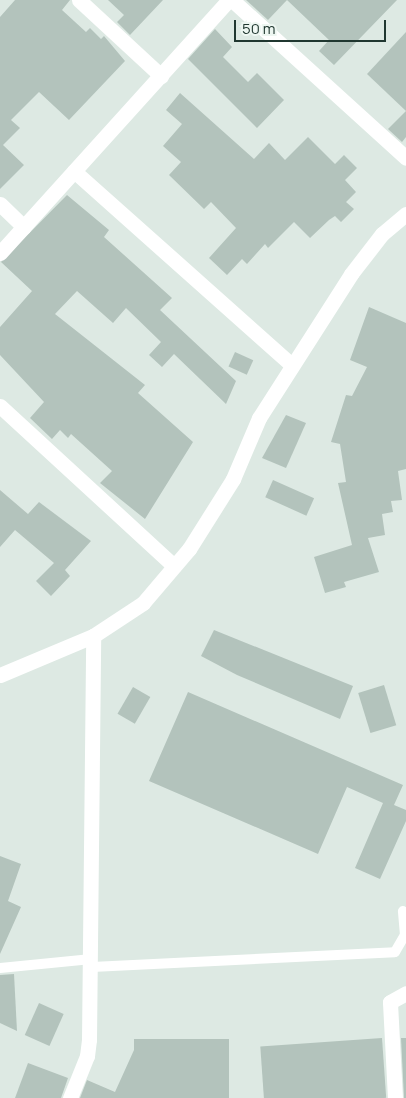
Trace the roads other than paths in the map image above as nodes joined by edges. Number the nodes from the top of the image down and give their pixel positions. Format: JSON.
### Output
{"nodes":[{"id":1,"x":80,"y":0,"type":"edge"},
{"id":2,"x":231,"y":0,"type":"edge"},
{"id":3,"x":160,"y":76,"type":"junction"},
{"id":4,"x":406,"y":158,"type":"edge"},
{"id":5,"x":74,"y":171,"type":"junction"},
{"id":6,"x":0,"y":204,"type":"edge"},
{"id":7,"x":406,"y":214,"type":"edge"},
{"id":8,"x":24,"y":227,"type":"junction"},
{"id":9,"x":0,"y":253,"type":"edge"},
{"id":10,"x":292,"y":365,"type":"junction"},
{"id":11,"x":0,"y":406,"type":"edge"},
{"id":12,"x":174,"y":566,"type":"junction"},
{"id":13,"x":94,"y":636,"type":"junction"},
{"id":14,"x":0,"y":675,"type":"edge"},
{"id":15,"x":403,"y":911,"type":"dead end"},
{"id":16,"x":92,"y":963,"type":"junction"},
{"id":17,"x":0,"y":968,"type":"edge"},
{"id":18,"x":406,"y":993,"type":"edge"},
{"id":19,"x":70,"y":1098,"type":"edge"},
{"id":20,"x":396,"y":1098,"type":"edge"}],
"edges":[{"from":1,"to":3,"type":"street"},
{"from":2,"to":3,"type":"street"},
{"from":2,"to":4,"type":"street"},
{"from":3,"to":5,"type":"street"},
{"from":5,"to":8,"type":"street"},
{"from":5,"to":10,"type":"street"},
{"from":6,"to":8,"type":"street"},
{"from":7,"to":10,"type":"street"},
{"from":8,"to":9,"type":"street"},
{"from":10,"to":12,"type":"street"},
{"from":11,"to":12,"type":"street"},
{"from":12,"to":13,"type":"street"},
{"from":13,"to":14,"type":"street"},
{"from":13,"to":16,"type":"street"},
{"from":15,"to":16,"type":"lane"},
{"from":16,"to":17,"type":"lane"},
{"from":16,"to":19,"type":"street"},
{"from":18,"to":20,"type":"street"}]}
